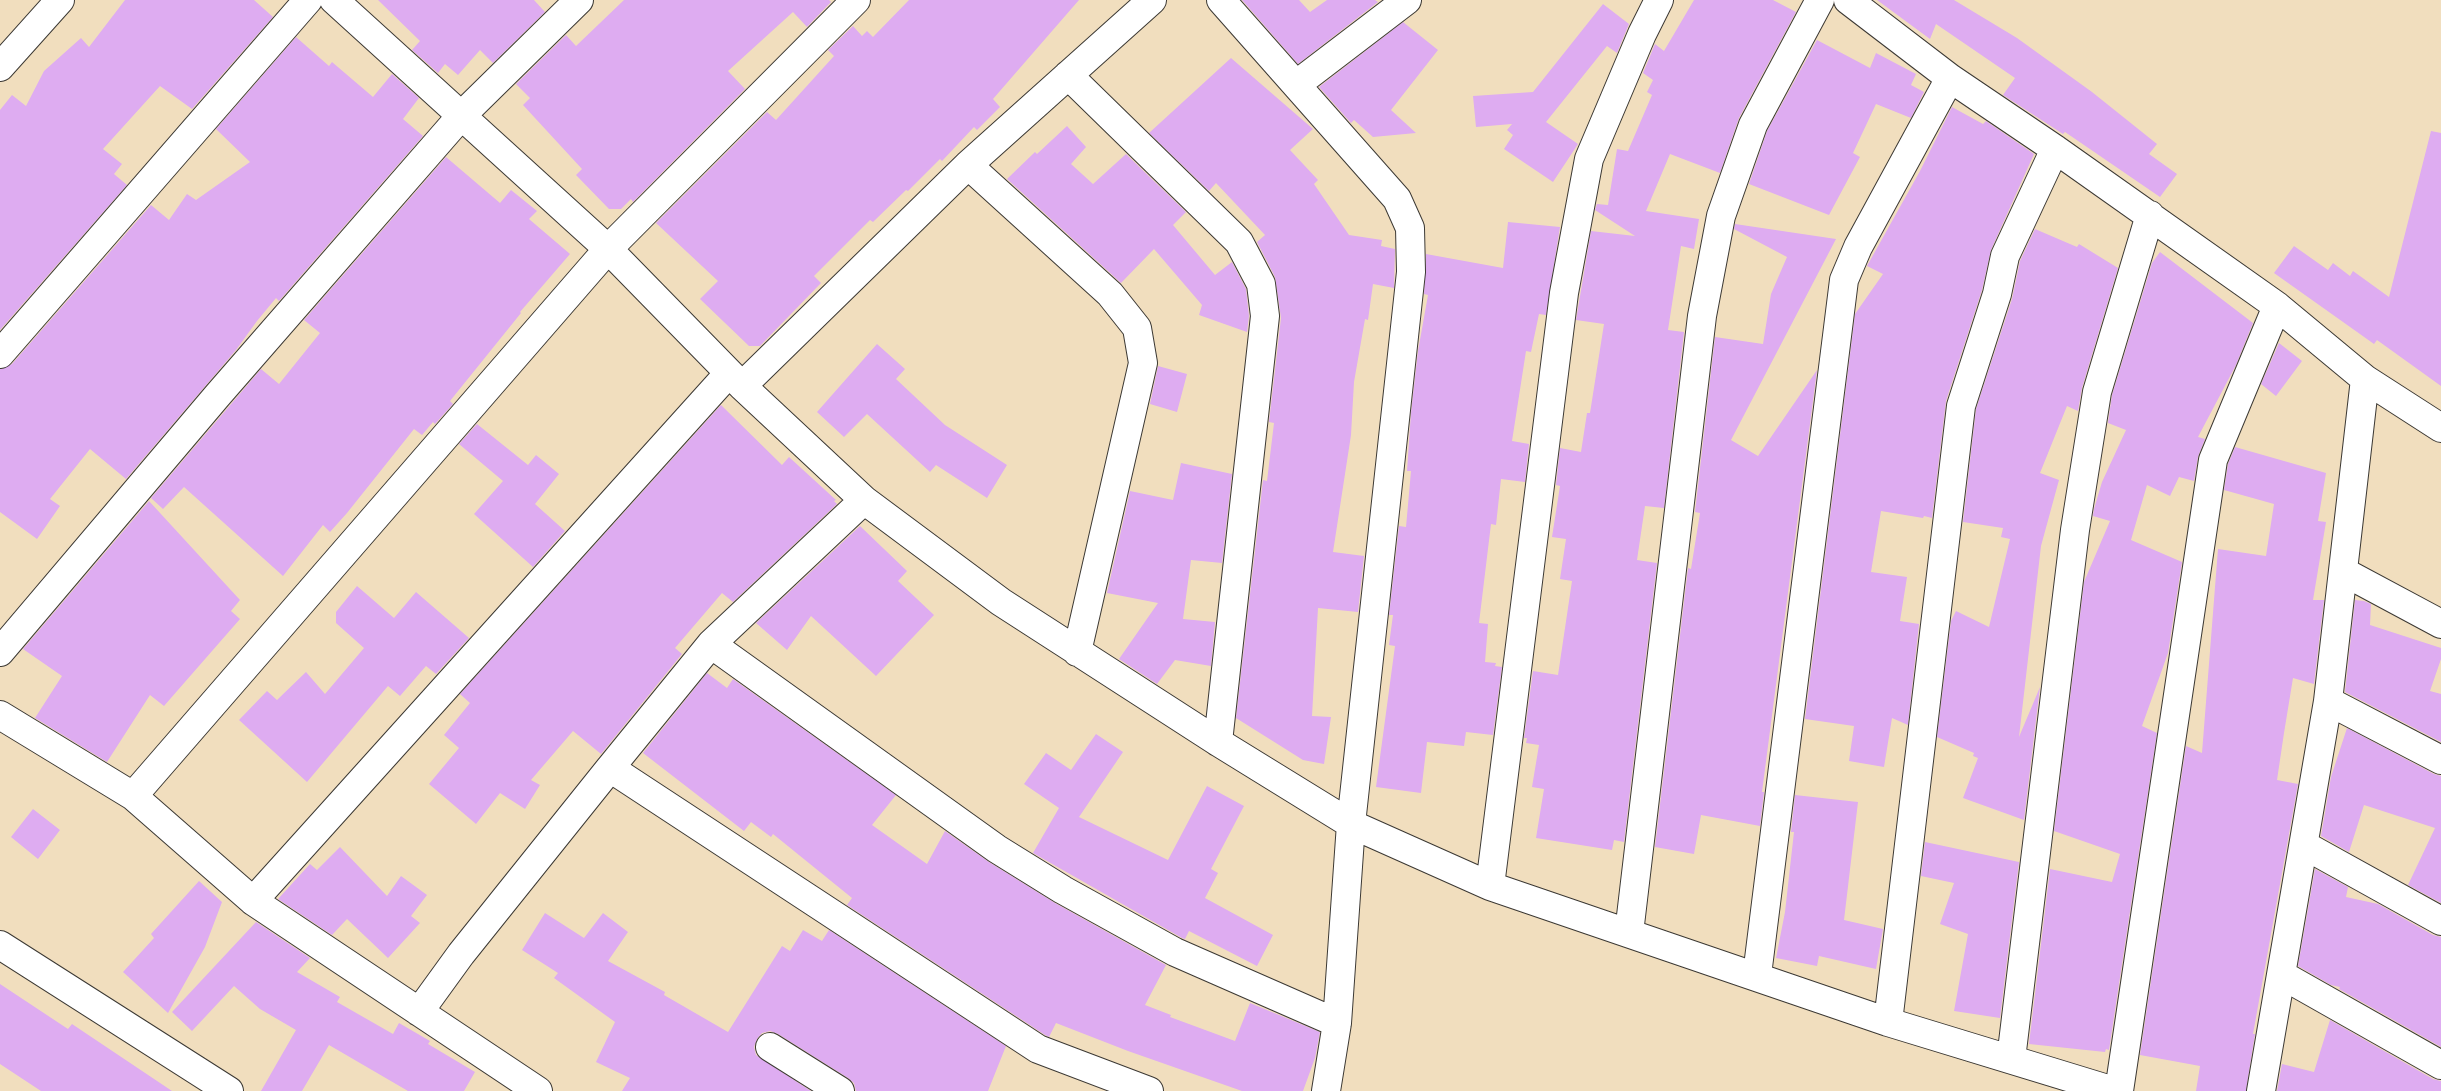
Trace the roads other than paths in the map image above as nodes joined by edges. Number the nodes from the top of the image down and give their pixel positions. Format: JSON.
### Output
{"nodes":[{"id":1,"x":60,"y":0,"type":"edge"},
{"id":2,"x":308,"y":0,"type":"edge"},
{"id":3,"x":334,"y":0,"type":"edge"},
{"id":4,"x":579,"y":0,"type":"edge"},
{"id":5,"x":856,"y":0,"type":"edge"},
{"id":6,"x":1152,"y":0,"type":"edge"},
{"id":7,"x":1221,"y":0,"type":"edge"},
{"id":8,"x":1407,"y":0,"type":"edge"},
{"id":9,"x":1659,"y":0,"type":"edge"},
{"id":10,"x":1820,"y":0,"type":"edge"},
{"id":11,"x":1848,"y":0,"type":"edge"},
{"id":12,"x":0,"y":67,"type":"edge"},
{"id":13,"x":1068,"y":75,"type":"junction"},
{"id":14,"x":1950,"y":78,"type":"junction"},
{"id":15,"x":1297,"y":84,"type":"junction"},
{"id":16,"x":461,"y":116,"type":"junction"},
{"id":17,"x":2055,"y":148,"type":"junction"},
{"id":18,"x":968,"y":165,"type":"junction"},
{"id":19,"x":2150,"y":215,"type":"junction"},
{"id":20,"x":608,"y":249,"type":"junction"},
{"id":21,"x":2277,"y":306,"type":"junction"},
{"id":22,"x":0,"y":354,"type":"edge"},
{"id":23,"x":736,"y":380,"type":"junction"},
{"id":24,"x":2365,"y":380,"type":"junction"},
{"id":25,"x":2441,"y":428,"type":"edge"},
{"id":26,"x":864,"y":500,"type":"junction"},
{"id":27,"x":2344,"y":572,"type":"junction"},
{"id":28,"x":2441,"y":624,"type":"edge"},
{"id":29,"x":711,"y":644,"type":"junction"},
{"id":30,"x":0,"y":652,"type":"edge"},
{"id":31,"x":1077,"y":652,"type":"junction"},
{"id":32,"x":2328,"y":701,"type":"junction"},
{"id":33,"x":0,"y":715,"type":"edge"},
{"id":34,"x":1218,"y":742,"type":"junction"},
{"id":35,"x":2441,"y":760,"type":"edge"},
{"id":36,"x":610,"y":768,"type":"junction"},
{"id":37,"x":133,"y":796,"type":"junction"},
{"id":38,"x":1351,"y":824,"type":"junction"},
{"id":39,"x":2304,"y":845,"type":"junction"},
{"id":40,"x":1490,"y":886,"type":"junction"},
{"id":41,"x":253,"y":901,"type":"junction"},
{"id":42,"x":2441,"y":921,"type":"edge"},
{"id":43,"x":1629,"y":933,"type":"junction"},
{"id":44,"x":0,"y":945,"type":"edge"},
{"id":45,"x":2282,"y":974,"type":"junction"},
{"id":46,"x":1757,"y":975,"type":"junction"},
{"id":47,"x":419,"y":1012,"type":"junction"},
{"id":48,"x":1888,"y":1022,"type":"junction"},
{"id":49,"x":1337,"y":1023,"type":"junction"},
{"id":50,"x":770,"y":1047,"type":"dead end"},
{"id":51,"x":2011,"y":1059,"type":"junction"},
{"id":52,"x":2441,"y":1065,"type":"edge"},
{"id":53,"x":229,"y":1091,"type":"edge"},
{"id":54,"x":538,"y":1091,"type":"edge"},
{"id":55,"x":840,"y":1091,"type":"edge"},
{"id":56,"x":1149,"y":1091,"type":"edge"},
{"id":57,"x":1326,"y":1091,"type":"edge"},
{"id":58,"x":2114,"y":1091,"type":"edge"},
{"id":59,"x":2119,"y":1091,"type":"edge"},
{"id":60,"x":2261,"y":1091,"type":"edge"}],
"edges":[{"from":1,"to":12,"type":"street"},
{"from":2,"to":22,"type":"street"},
{"from":3,"to":16,"type":"street"},
{"from":4,"to":16,"type":"street"},
{"from":5,"to":20,"type":"street"},
{"from":6,"to":13,"type":"street"},
{"from":7,"to":15,"type":"street"},
{"from":8,"to":15,"type":"street"},
{"from":9,"to":40,"type":"street"},
{"from":10,"to":43,"type":"street"},
{"from":11,"to":14,"type":"street"},
{"from":13,"to":18,"type":"street"},
{"from":13,"to":34,"type":"street"},
{"from":14,"to":17,"type":"street"},
{"from":14,"to":46,"type":"street"},
{"from":15,"to":38,"type":"street"},
{"from":16,"to":20,"type":"street"},
{"from":16,"to":30,"type":"street"},
{"from":17,"to":19,"type":"street"},
{"from":17,"to":48,"type":"street"},
{"from":18,"to":23,"type":"street"},
{"from":18,"to":31,"type":"street"},
{"from":19,"to":21,"type":"street"},
{"from":19,"to":51,"type":"street"},
{"from":20,"to":23,"type":"street"},
{"from":20,"to":37,"type":"street"},
{"from":21,"to":24,"type":"street"},
{"from":21,"to":59,"type":"street"},
{"from":23,"to":26,"type":"street"},
{"from":23,"to":41,"type":"street"},
{"from":24,"to":25,"type":"street"},
{"from":24,"to":27,"type":"street"},
{"from":26,"to":29,"type":"street"},
{"from":26,"to":31,"type":"street"},
{"from":27,"to":28,"type":"street"},
{"from":27,"to":32,"type":"street"},
{"from":29,"to":36,"type":"street"},
{"from":29,"to":49,"type":"street"},
{"from":31,"to":34,"type":"street"},
{"from":32,"to":35,"type":"street"},
{"from":32,"to":39,"type":"street"},
{"from":33,"to":37,"type":"street"},
{"from":34,"to":38,"type":"street"},
{"from":36,"to":47,"type":"street"},
{"from":36,"to":56,"type":"street"},
{"from":37,"to":41,"type":"street"},
{"from":38,"to":40,"type":"street"},
{"from":38,"to":49,"type":"street"},
{"from":39,"to":42,"type":"street"},
{"from":39,"to":45,"type":"street"},
{"from":40,"to":43,"type":"street"},
{"from":41,"to":47,"type":"street"},
{"from":43,"to":46,"type":"street"},
{"from":44,"to":53,"type":"street"},
{"from":45,"to":52,"type":"street"},
{"from":45,"to":60,"type":"street"},
{"from":46,"to":48,"type":"street"},
{"from":47,"to":54,"type":"street"},
{"from":48,"to":51,"type":"street"},
{"from":49,"to":57,"type":"street"},
{"from":50,"to":55,"type":"street"},
{"from":51,"to":58,"type":"street"}]}
